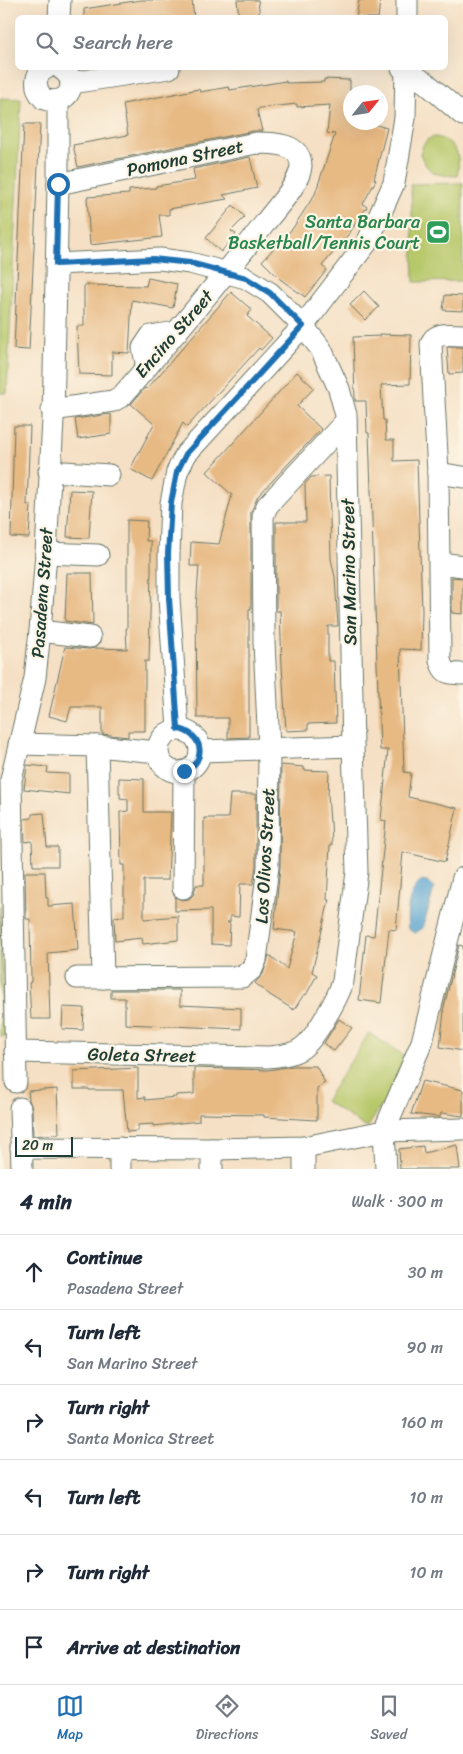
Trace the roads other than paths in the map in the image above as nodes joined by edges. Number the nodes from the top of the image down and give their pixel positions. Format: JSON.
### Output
{"nodes":[{"id":1,"x":60,"y":0,"type":"edge"},
{"id":2,"x":407,"y":0,"type":"edge"},
{"id":3,"x":60,"y":15,"type":"edge"},
{"id":4,"x":407,"y":15,"type":"edge"},
{"id":5,"x":44,"y":70,"type":"edge"},
{"id":6,"x":98,"y":70,"type":"edge"},
{"id":7,"x":405,"y":70,"type":"edge"},
{"id":8,"x":408,"y":70,"type":"edge"},
{"id":9,"x":63,"y":71,"type":"edge"},
{"id":10,"x":58,"y":101,"type":"junction"},
{"id":11,"x":460,"y":106,"type":"edge"},
{"id":12,"x":301,"y":165,"type":"joint"},
{"id":13,"x":58,"y":184,"type":"junction"},
{"id":14,"x":56,"y":264,"type":"junction"},
{"id":15,"x":227,"y":273,"type":"junction"},
{"id":16,"x":303,"y":326,"type":"junction"},
{"id":17,"x":463,"y":334,"type":"edge"},
{"id":18,"x":52,"y":410,"type":"junction"},
{"id":19,"x":346,"y":421,"type":"junction"},
{"id":20,"x":49,"y":471,"type":"junction"},
{"id":21,"x":438,"y":473,"type":"junction"},
{"id":22,"x":109,"y":475,"type":"dead end"},
{"id":23,"x":463,"y":477,"type":"edge"},
{"id":24,"x":46,"y":554,"type":"junction"},
{"id":25,"x":98,"y":555,"type":"dead end"},
{"id":26,"x":440,"y":563,"type":"junction"},
{"id":27,"x":463,"y":566,"type":"edge"},
{"id":28,"x":40,"y":631,"type":"junction"},
{"id":29,"x":90,"y":637,"type":"dead end"},
{"id":30,"x":463,"y":674,"type":"edge"},
{"id":31,"x":178,"y":729,"type":"junction"},
{"id":32,"x":19,"y":744,"type":"junction"},
{"id":33,"x":97,"y":746,"type":"junction"},
{"id":34,"x":353,"y":746,"type":"junction"},
{"id":35,"x":269,"y":748,"type":"junction"},
{"id":36,"x":200,"y":751,"type":"junction"},
{"id":37,"x":157,"y":752,"type":"junction"},
{"id":38,"x":184,"y":771,"type":"junction"},
{"id":39,"x":463,"y":878,"type":"edge"},
{"id":40,"x":183,"y":888,"type":"dead end"},
{"id":41,"x":77,"y":978,"type":"dead end"},
{"id":42,"x":104,"y":978,"type":"junction"},
{"id":43,"x":16,"y":1052,"type":"junction"},
{"id":44,"x":268,"y":1058,"type":"joint"},
{"id":45,"x":16,"y":1082,"type":"dead end"},
{"id":46,"x":20,"y":1108,"type":"dead end"},
{"id":47,"x":463,"y":1130,"type":"edge"},
{"id":48,"x":384,"y":1131,"type":"junction"},
{"id":49,"x":304,"y":1147,"type":"junction"},
{"id":50,"x":120,"y":1148,"type":"junction"},
{"id":51,"x":22,"y":1159,"type":"edge"},
{"id":52,"x":212,"y":1159,"type":"edge"},
{"id":53,"x":120,"y":1169,"type":"edge"},
{"id":54,"x":304,"y":1169,"type":"edge"},
{"id":55,"x":386,"y":1169,"type":"edge"}],
"edges":[{"from":1,"to":3,"type":"street"},
{"from":2,"to":4,"type":"street"},
{"from":5,"to":10,"type":"street"},
{"from":6,"to":9,"type":"street"},
{"from":7,"to":16,"type":"street"},
{"from":8,"to":11,"type":"street"},
{"from":9,"to":10,"type":"street"},
{"from":10,"to":13,"type":"street","name":"Pasadena Street"},
{"from":12,"to":13,"type":"street","name":"Pomona Street"},
{"from":12,"to":15,"type":"street","name":"Encino Street"},
{"from":13,"to":14,"type":"street","name":"Pasadena Street"},
{"from":14,"to":15,"type":"street","name":"San Marino Street"},
{"from":14,"to":18,"type":"street","name":"Pasadena Street"},
{"from":15,"to":16,"type":"street","name":"San Marino Street"},
{"from":15,"to":18,"type":"street","name":"Encino Street"},
{"from":16,"to":19,"type":"street","name":"San Marino Street"},
{"from":16,"to":31,"type":"street"},
{"from":17,"to":21,"type":"street"},
{"from":18,"to":20,"type":"street","name":"Pasadena Street"},
{"from":19,"to":34,"type":"street","name":"San Marino Street"},
{"from":19,"to":35,"type":"street","name":"Los Olivos Street"},
{"from":20,"to":22,"type":"street"},
{"from":20,"to":24,"type":"street","name":"Pasadena Street"},
{"from":21,"to":23,"type":"street"},
{"from":21,"to":26,"type":"street"},
{"from":24,"to":25,"type":"street"},
{"from":24,"to":28,"type":"street","name":"Pasadena Street"},
{"from":26,"to":27,"type":"street"},
{"from":26,"to":30,"type":"street"},
{"from":28,"to":29,"type":"street"},
{"from":28,"to":32,"type":"street","name":"Pasadena Street"},
{"from":31,"to":36,"type":"street"},
{"from":31,"to":37,"type":"street"},
{"from":32,"to":33,"type":"street"},
{"from":32,"to":43,"type":"street","name":"Pasadena Street"},
{"from":33,"to":37,"type":"street"},
{"from":33,"to":42,"type":"street"},
{"from":34,"to":35,"type":"street"},
{"from":34,"to":44,"type":"street","name":"San Marino Street"},
{"from":35,"to":36,"type":"street"},
{"from":35,"to":42,"type":"street","name":"Los Olivos Street"},
{"from":36,"to":38,"type":"street"},
{"from":37,"to":38,"type":"street"},
{"from":38,"to":40,"type":"street"},
{"from":39,"to":48,"type":"street"},
{"from":41,"to":42,"type":"street","name":"Los Olivos Street"},
{"from":43,"to":44,"type":"street","name":"Goleta Street"},
{"from":43,"to":45,"type":"street","name":"Pasadena Street"},
{"from":46,"to":51,"type":"street"},
{"from":47,"to":48,"type":"street"},
{"from":48,"to":49,"type":"street"},
{"from":48,"to":55,"type":"street"},
{"from":49,"to":52,"type":"street"},
{"from":49,"to":54,"type":"street"},
{"from":50,"to":51,"type":"street"},
{"from":50,"to":52,"type":"street"},
{"from":50,"to":53,"type":"street"}]}
